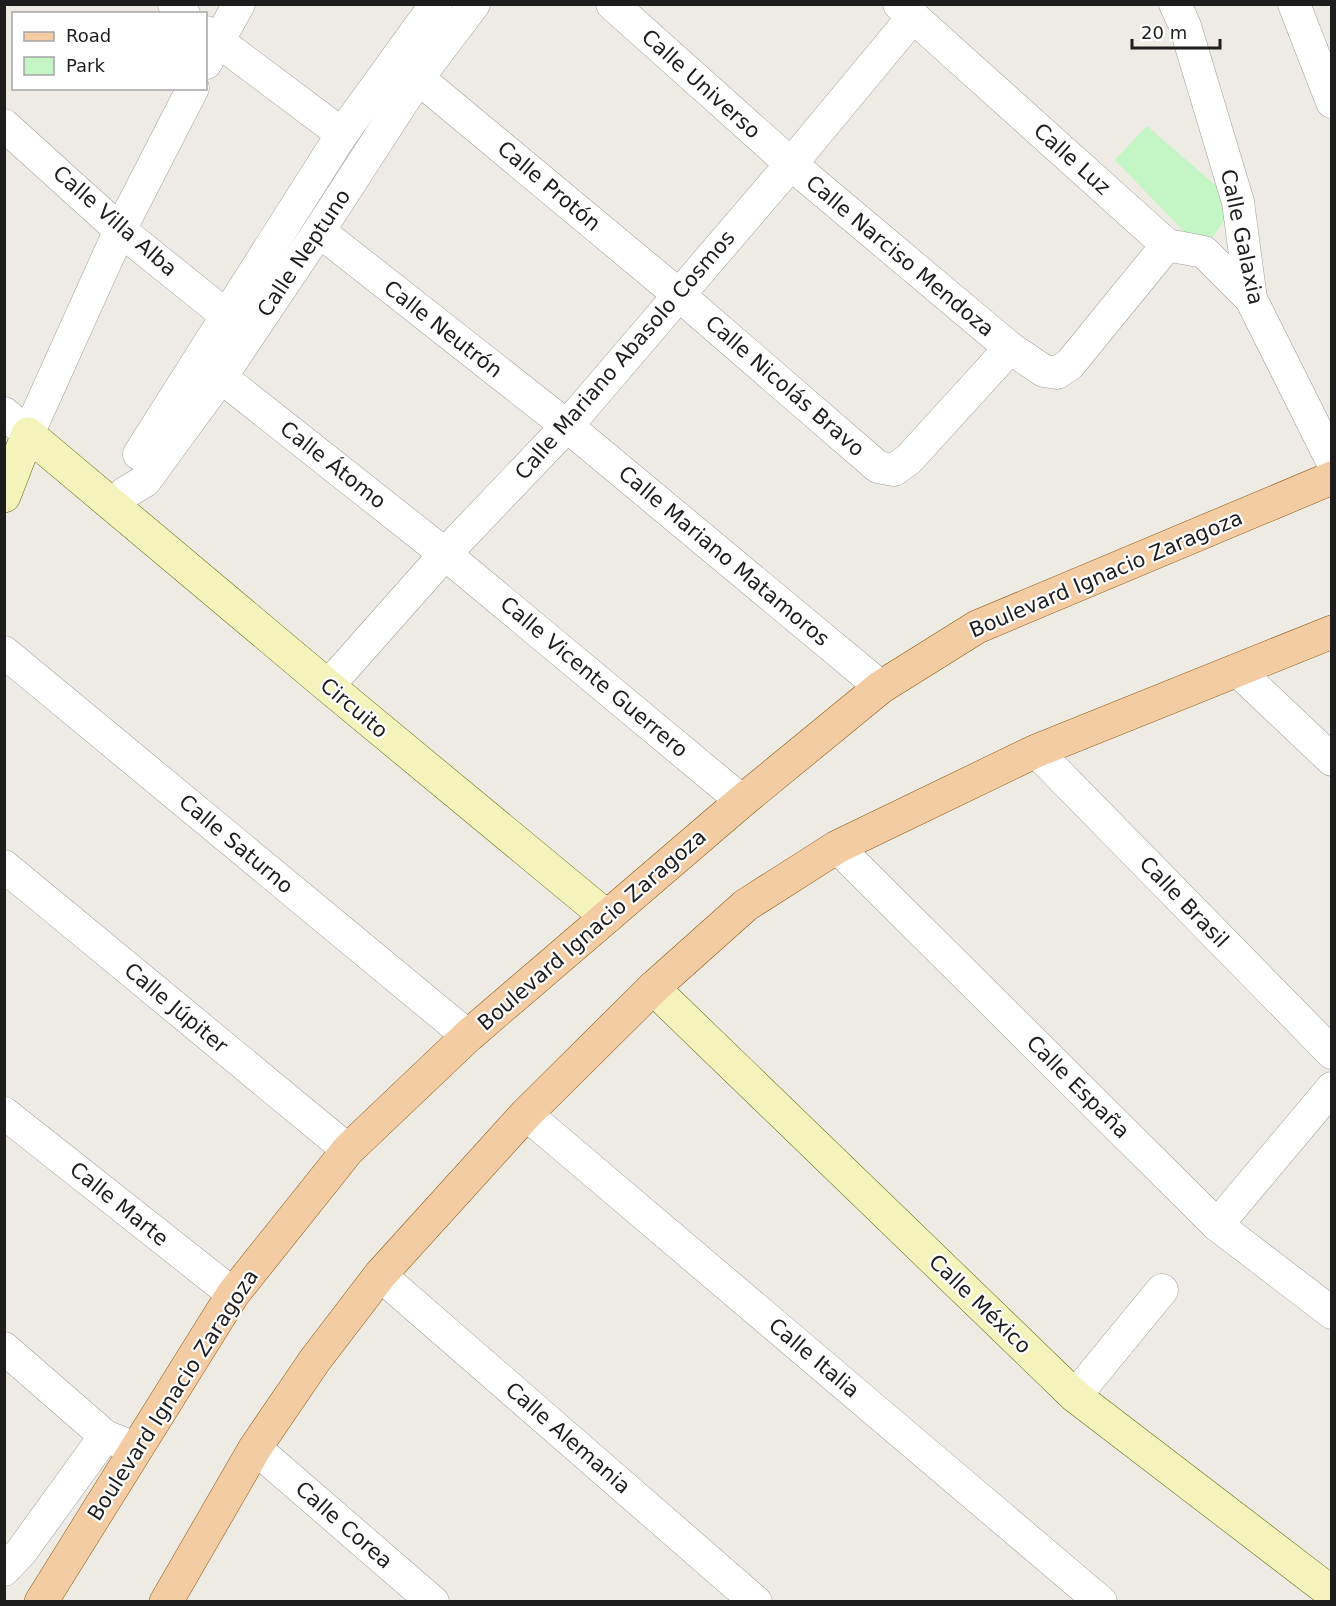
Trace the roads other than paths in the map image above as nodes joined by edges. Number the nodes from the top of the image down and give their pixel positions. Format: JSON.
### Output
{"nodes":[{"id":1,"x":239,"y":4,"type":"edge"},
{"id":2,"x":436,"y":4,"type":"edge"},
{"id":3,"x":474,"y":4,"type":"edge"},
{"id":4,"x":612,"y":4,"type":"edge"},
{"id":5,"x":1175,"y":4,"type":"edge"},
{"id":6,"x":1303,"y":7,"type":"edge"},
{"id":7,"x":914,"y":8,"type":"edge"},
{"id":8,"x":209,"y":46,"type":"edge"},
{"id":9,"x":418,"y":78,"type":"junction"},
{"id":10,"x":192,"y":90,"type":"edge"},
{"id":11,"x":1332,"y":102,"type":"edge"},
{"id":12,"x":4,"y":124,"type":"edge"},
{"id":13,"x":342,"y":134,"type":"junction"},
{"id":14,"x":791,"y":164,"type":"junction"},
{"id":15,"x":120,"y":230,"type":"junction"},
{"id":16,"x":319,"y":231,"type":"junction"},
{"id":17,"x":1167,"y":245,"type":"junction"},
{"id":18,"x":679,"y":295,"type":"junction"},
{"id":19,"x":1251,"y":299,"type":"junction"},
{"id":20,"x":227,"y":316,"type":"junction"},
{"id":21,"x":1010,"y":348,"type":"junction"},
{"id":22,"x":221,"y":377,"type":"junction"},
{"id":23,"x":16,"y":424,"type":"edge"},
{"id":24,"x":567,"y":426,"type":"junction"},
{"id":25,"x":1332,"y":461,"type":"edge"},
{"id":26,"x":894,"y":470,"type":"joint"},
{"id":27,"x":1332,"y":477,"type":"edge"},
{"id":28,"x":4,"y":496,"type":"edge"},
{"id":29,"x":116,"y":500,"type":"junction"},
{"id":30,"x":445,"y":554,"type":"junction"},
{"id":31,"x":1332,"y":632,"type":"edge"},
{"id":32,"x":4,"y":652,"type":"edge"},
{"id":33,"x":1238,"y":670,"type":"junction"},
{"id":34,"x":328,"y":686,"type":"junction"},
{"id":35,"x":881,"y":687,"type":"junction"},
{"id":36,"x":1036,"y":751,"type":"junction"},
{"id":37,"x":1332,"y":760,"type":"edge"},
{"id":38,"x":742,"y":801,"type":"junction"},
{"id":39,"x":837,"y":847,"type":"junction"},
{"id":40,"x":4,"y":866,"type":"edge"},
{"id":41,"x":607,"y":916,"type":"junction"},
{"id":42,"x":652,"y":988,"type":"junction"},
{"id":43,"x":468,"y":1036,"type":"junction"},
{"id":44,"x":1332,"y":1053,"type":"edge"},
{"id":45,"x":1332,"y":1088,"type":"edge"},
{"id":46,"x":4,"y":1113,"type":"edge"},
{"id":47,"x":526,"y":1114,"type":"junction"},
{"id":48,"x":348,"y":1150,"type":"junction"},
{"id":49,"x":1217,"y":1225,"type":"junction"},
{"id":50,"x":380,"y":1275,"type":"junction"},
{"id":51,"x":1162,"y":1290,"type":"dead end"},
{"id":52,"x":233,"y":1294,"type":"junction"},
{"id":53,"x":1332,"y":1313,"type":"edge"},
{"id":54,"x":4,"y":1348,"type":"edge"},
{"id":55,"x":1075,"y":1395,"type":"junction"},
{"id":56,"x":105,"y":1436,"type":"junction"},
{"id":57,"x":137,"y":1448,"type":"junction"},
{"id":58,"x":255,"y":1448,"type":"junction"},
{"id":59,"x":10,"y":1553,"type":"edge"},
{"id":60,"x":1332,"y":1593,"type":"edge"},
{"id":61,"x":41,"y":1602,"type":"edge"},
{"id":62,"x":166,"y":1602,"type":"edge"},
{"id":63,"x":433,"y":1602,"type":"edge"},
{"id":64,"x":756,"y":1602,"type":"edge"},
{"id":65,"x":1101,"y":1602,"type":"edge"}],
"edges":[{"from":1,"to":8,"type":"street"},
{"from":2,"to":13,"type":"street","name":"Calle Neptuno"},
{"from":3,"to":9,"type":"street","name":"Calle Neptuno"},
{"from":4,"to":14,"type":"street","name":"Calle Universo"},
{"from":5,"to":19,"type":"street","name":"Calle Galaxia"},
{"from":6,"to":11,"type":"street"},
{"from":7,"to":14,"type":"street","name":"Calle Mariano Abasolo Cosmos"},
{"from":7,"to":17,"type":"street","name":"Calle Luz"},
{"from":8,"to":13,"type":"street"},
{"from":9,"to":16,"type":"street","name":"Calle Neptuno"},
{"from":9,"to":18,"type":"street","name":"Calle Protón"},
{"from":10,"to":15,"type":"street"},
{"from":12,"to":15,"type":"street","name":"Calle Villa Alba"},
{"from":13,"to":20,"type":"street","name":"Calle Neptuno"},
{"from":14,"to":18,"type":"street","name":"Calle Mariano Abasolo Cosmos"},
{"from":14,"to":21,"type":"street","name":"Calle Narciso Mendoza"},
{"from":15,"to":20,"type":"street","name":"Calle Villa Alba"},
{"from":15,"to":23,"type":"street"},
{"from":16,"to":22,"type":"street","name":"Calle Neptuno"},
{"from":16,"to":24,"type":"street","name":"Calle Neutrón"},
{"from":17,"to":19,"type":"street"},
{"from":17,"to":21,"type":"street","name":"Calle Narciso Mendoza"},
{"from":18,"to":24,"type":"street","name":"Calle Mariano Abasolo Cosmos"},
{"from":18,"to":26,"type":"street","name":"Calle Nicolás Bravo"},
{"from":19,"to":25,"type":"street","name":"Calle Galaxia"},
{"from":20,"to":29,"type":"street","name":"Calle Neptuno"},
{"from":21,"to":26,"type":"street","name":"Calle Narciso Mendoza"},
{"from":22,"to":29,"type":"street","name":"Calle Neptuno"},
{"from":22,"to":30,"type":"street","name":"Calle Átomo"},
{"from":23,"to":28,"type":"street"},
{"from":23,"to":29,"type":"street","name":"Circuito"},
{"from":24,"to":30,"type":"street","name":"Calle Mariano Abasolo Cosmos"},
{"from":24,"to":35,"type":"street","name":"Calle Mariano Matamoros"},
{"from":27,"to":35,"type":"main road","name":"Boulevard Ignacio Zaragoza"},
{"from":29,"to":34,"type":"street","name":"Circuito"},
{"from":30,"to":34,"type":"street","name":"Calle Mariano Abasolo Cosmos"},
{"from":30,"to":38,"type":"street","name":"Calle Vicente Guerrero"},
{"from":31,"to":33,"type":"main road"},
{"from":32,"to":43,"type":"street","name":"Calle Saturno"},
{"from":33,"to":36,"type":"main road"},
{"from":33,"to":37,"type":"street"},
{"from":34,"to":41,"type":"street","name":"Circuito"},
{"from":35,"to":38,"type":"main road","name":"Boulevard Ignacio Zaragoza"},
{"from":36,"to":39,"type":"main road"},
{"from":36,"to":44,"type":"street","name":"Calle Brasil"},
{"from":38,"to":41,"type":"main road","name":"Boulevard Ignacio Zaragoza"},
{"from":39,"to":42,"type":"main road"},
{"from":39,"to":49,"type":"street","name":"Calle España"},
{"from":40,"to":48,"type":"street","name":"Calle Júpiter"},
{"from":41,"to":43,"type":"main road","name":"Boulevard Ignacio Zaragoza"},
{"from":42,"to":47,"type":"main road"},
{"from":42,"to":55,"type":"street","name":"Calle México"},
{"from":43,"to":48,"type":"main road","name":"Boulevard Ignacio Zaragoza"},
{"from":45,"to":49,"type":"street"},
{"from":46,"to":52,"type":"street","name":"Calle Marte"},
{"from":47,"to":50,"type":"main road"},
{"from":47,"to":65,"type":"street","name":"Calle Italia"},
{"from":48,"to":52,"type":"main road","name":"Boulevard Ignacio Zaragoza"},
{"from":49,"to":53,"type":"street","name":"Calle España"},
{"from":50,"to":58,"type":"main road"},
{"from":50,"to":64,"type":"street","name":"Calle Alemania"},
{"from":51,"to":55,"type":"street"},
{"from":52,"to":57,"type":"main road","name":"Boulevard Ignacio Zaragoza"},
{"from":54,"to":56,"type":"street"},
{"from":55,"to":60,"type":"street","name":"Calle México"},
{"from":56,"to":57,"type":"street"},
{"from":56,"to":59,"type":"street"},
{"from":57,"to":61,"type":"main road","name":"Boulevard Ignacio Zaragoza"},
{"from":58,"to":62,"type":"main road"},
{"from":58,"to":63,"type":"street","name":"Calle Corea"}]}
